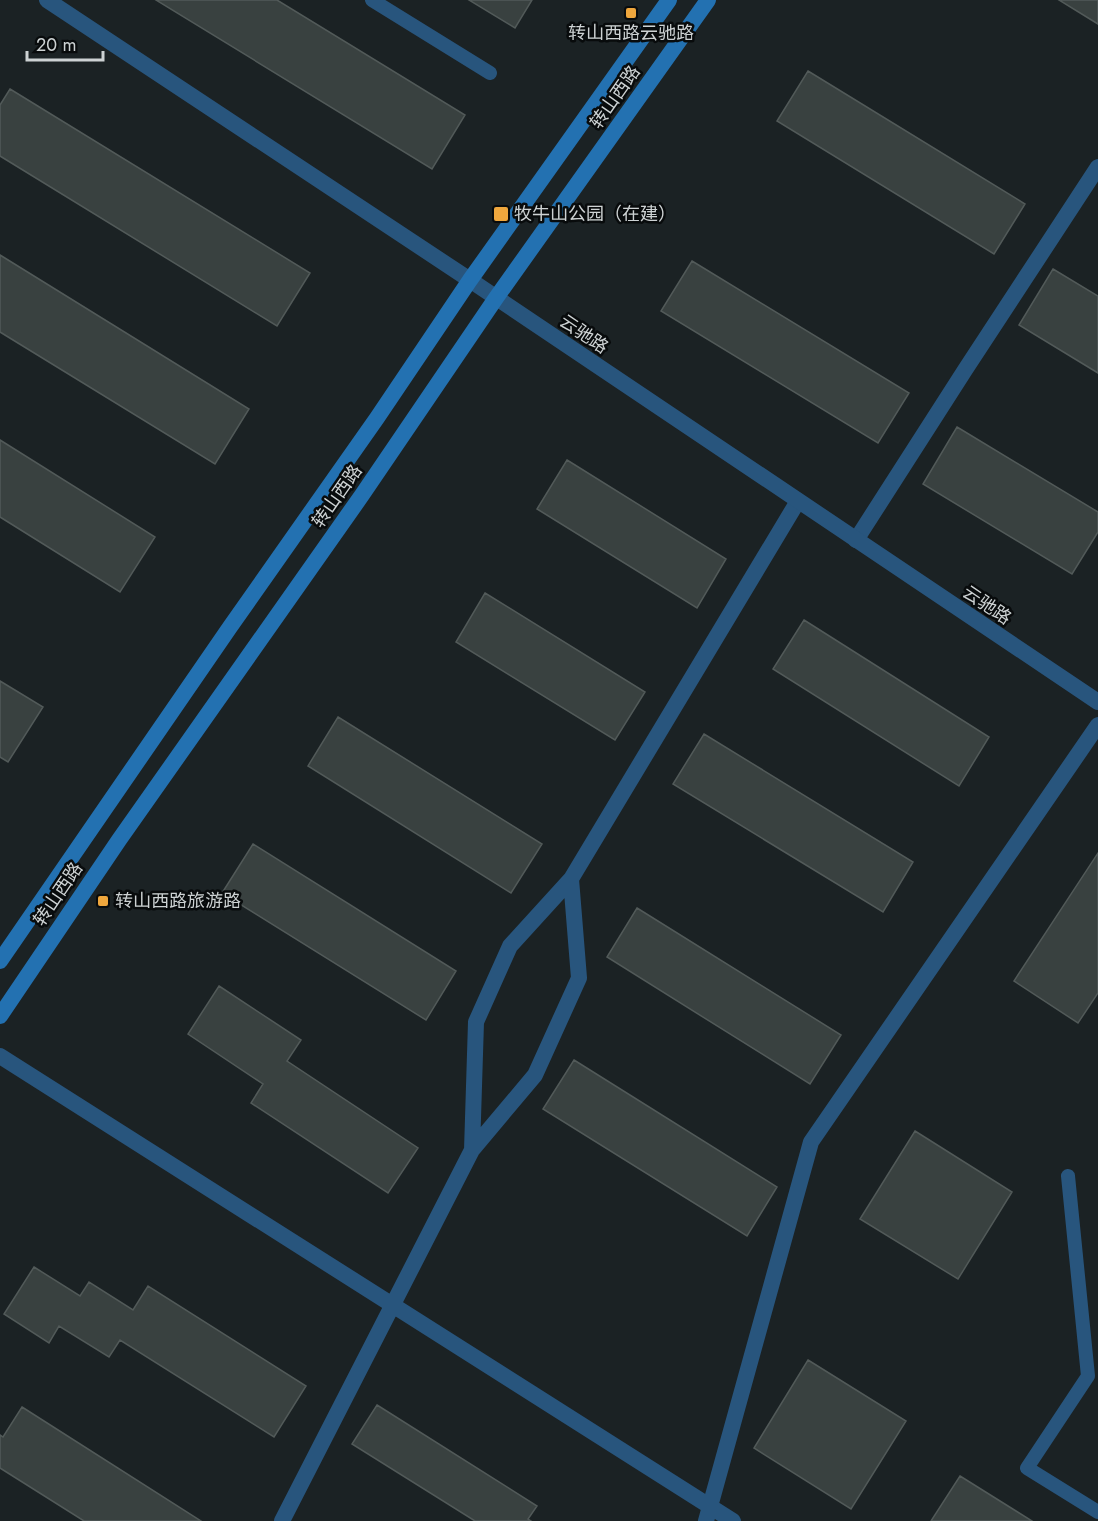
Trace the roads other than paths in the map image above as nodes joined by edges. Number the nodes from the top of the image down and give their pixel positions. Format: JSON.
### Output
{"nodes":[{"id":1,"x":47,"y":0,"type":"edge"},
{"id":2,"x":372,"y":0,"type":"edge"},
{"id":3,"x":669,"y":0,"type":"edge"},
{"id":4,"x":708,"y":0,"type":"edge"},
{"id":5,"x":490,"y":73,"type":"dead end"},
{"id":6,"x":1098,"y":167,"type":"edge"},
{"id":7,"x":470,"y":280,"type":"junction"},
{"id":8,"x":496,"y":298,"type":"junction"},
{"id":9,"x":798,"y":501,"type":"junction"},
{"id":10,"x":856,"y":540,"type":"junction"},
{"id":11,"x":1098,"y":702,"type":"edge"},
{"id":12,"x":1098,"y":726,"type":"edge"},
{"id":13,"x":571,"y":879,"type":"junction"},
{"id":14,"x":0,"y":961,"type":"edge"},
{"id":15,"x":0,"y":1016,"type":"edge"},
{"id":16,"x":0,"y":1056,"type":"edge"},
{"id":17,"x":472,"y":1150,"type":"junction"},
{"id":18,"x":1068,"y":1176,"type":"dead end"},
{"id":19,"x":392,"y":1305,"type":"junction"},
{"id":20,"x":1098,"y":1512,"type":"edge"},
{"id":21,"x":708,"y":1514,"type":"edge"},
{"id":22,"x":282,"y":1521,"type":"edge"},
{"id":23,"x":733,"y":1521,"type":"edge"}],
"edges":[{"from":1,"to":7,"type":"street","name":"云驰路"},
{"from":2,"to":5,"type":"lane"},
{"from":3,"to":7,"type":"main road","name":"转山西路"},
{"from":4,"to":8,"type":"main road","name":"转山西路"},
{"from":6,"to":10,"type":"street"},
{"from":7,"to":8,"type":"street","name":"云驰路"},
{"from":7,"to":14,"type":"main road","name":"转山西路"},
{"from":8,"to":9,"type":"street","name":"云驰路"},
{"from":8,"to":15,"type":"main road","name":"转山西路"},
{"from":9,"to":10,"type":"street","name":"云驰路"},
{"from":9,"to":13,"type":"street"},
{"from":10,"to":11,"type":"street","name":"云驰路"},
{"from":12,"to":21,"type":"street"},
{"from":13,"to":17,"type":"street"},
{"from":13,"to":17,"type":"street"},
{"from":16,"to":19,"type":"street"},
{"from":17,"to":19,"type":"street"},
{"from":18,"to":20,"type":"lane"},
{"from":19,"to":21,"type":"street"},
{"from":19,"to":22,"type":"street"},
{"from":21,"to":23,"type":"street"}]}
